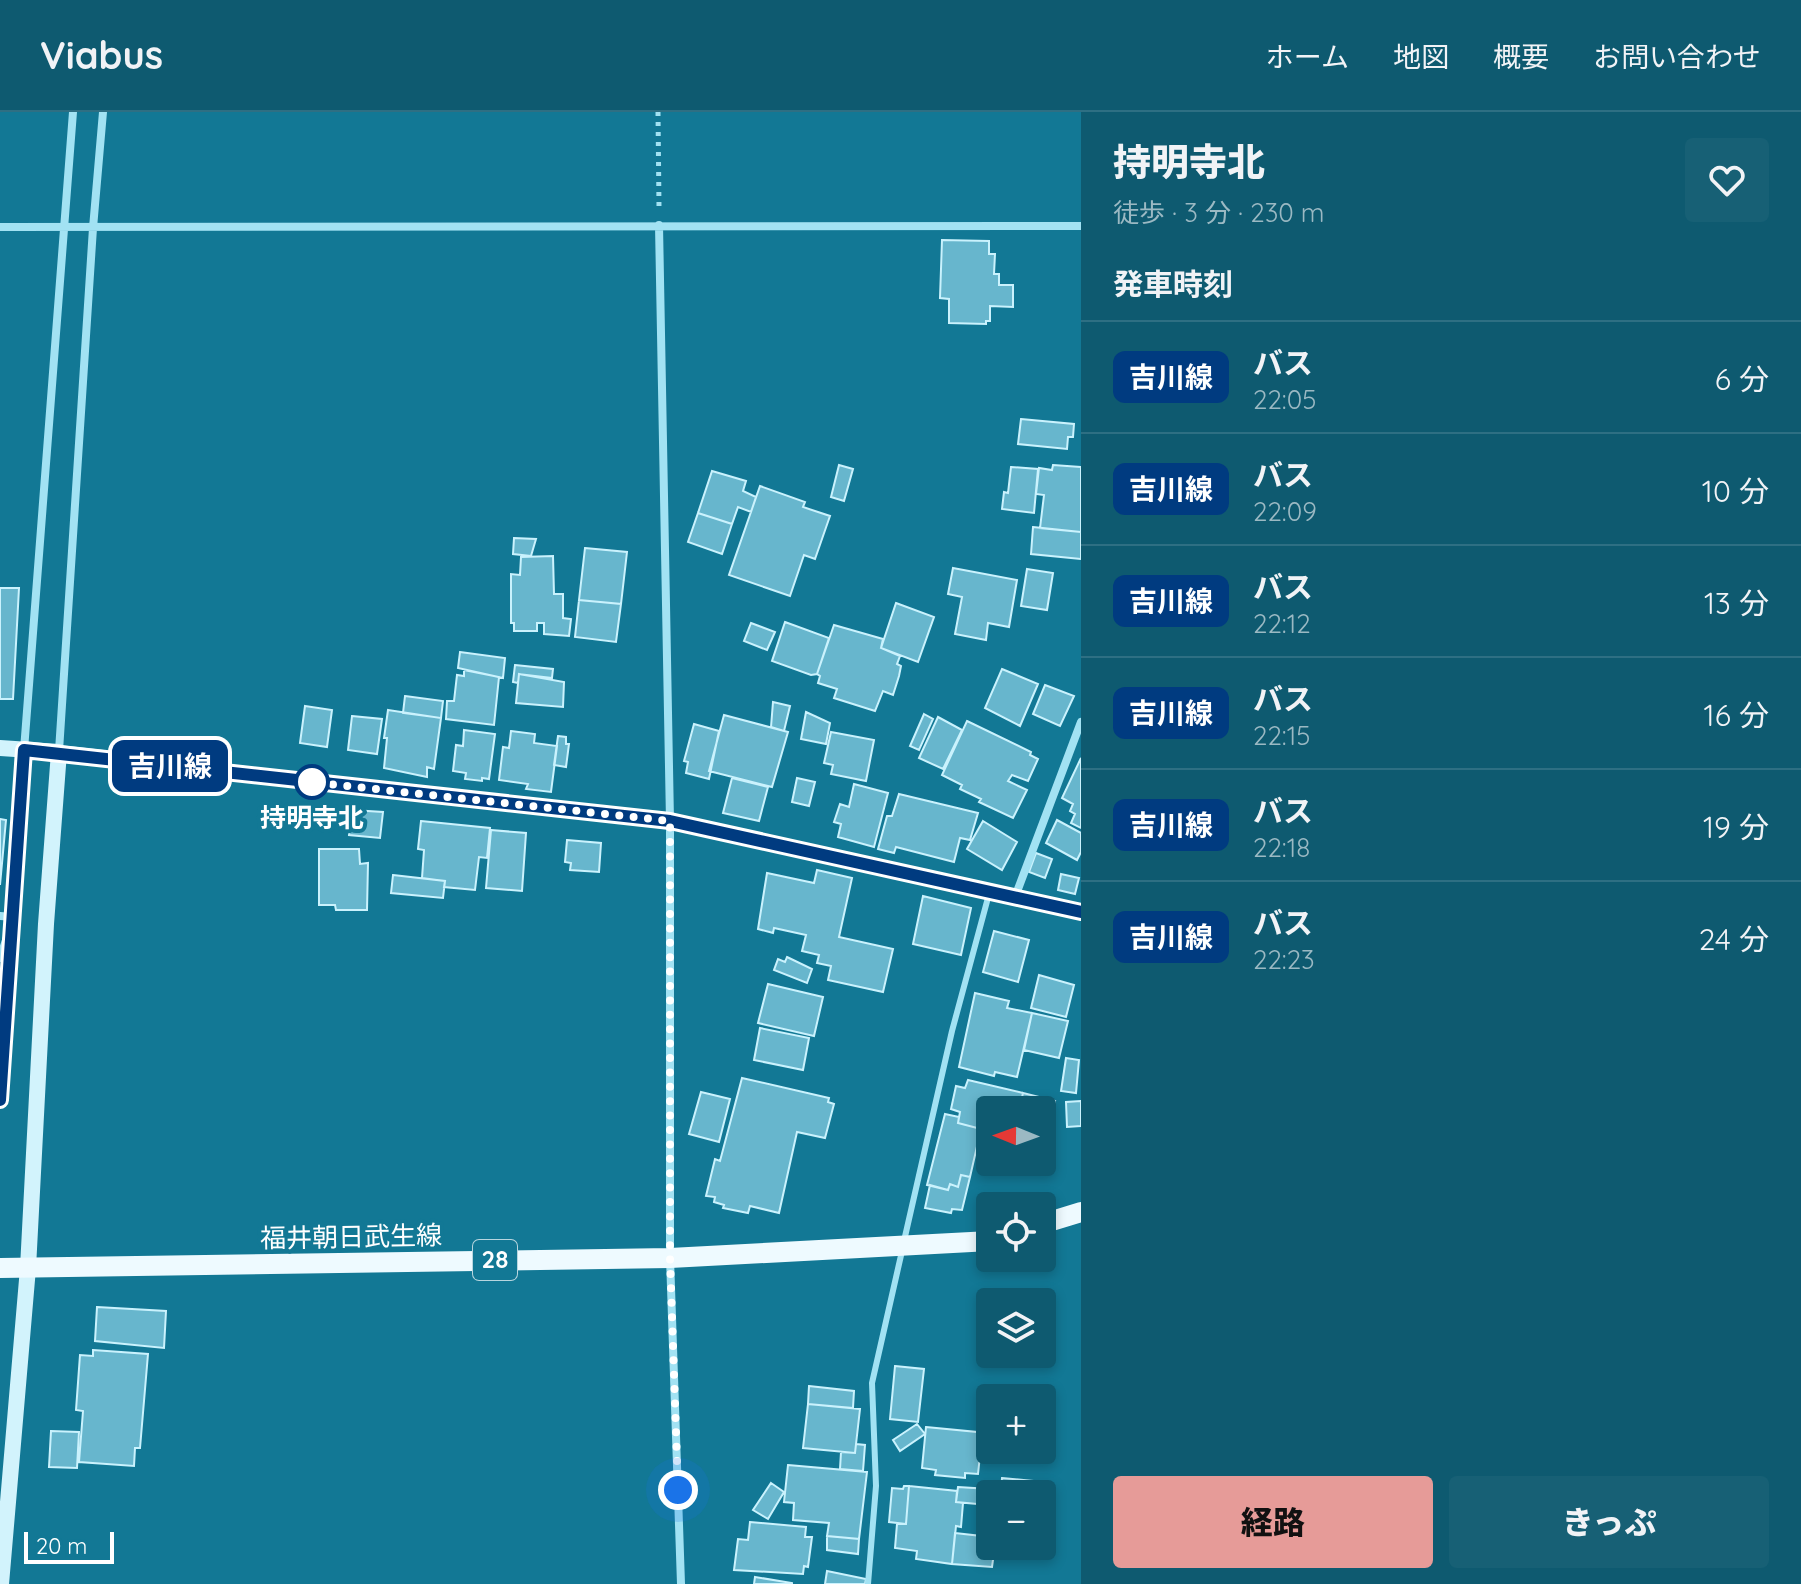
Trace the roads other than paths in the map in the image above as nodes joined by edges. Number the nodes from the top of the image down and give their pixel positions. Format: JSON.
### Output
{"nodes":[{"id":1,"x":73,"y":112,"type":"edge"},
{"id":2,"x":103,"y":112,"type":"edge"},
{"id":3,"x":659,"y":225,"type":"junction"},
{"id":4,"x":1081,"y":226,"type":"edge"},
{"id":5,"x":0,"y":227,"type":"edge"},
{"id":6,"x":64,"y":227,"type":"junction"},
{"id":7,"x":93,"y":228,"type":"junction"},
{"id":8,"x":1081,"y":722,"type":"edge"},
{"id":9,"x":0,"y":748,"type":"edge"},
{"id":10,"x":24,"y":750,"type":"junction"},
{"id":11,"x":59,"y":752,"type":"junction"},
{"id":12,"x":670,"y":821,"type":"junction"},
{"id":13,"x":990,"y":892,"type":"junction"},
{"id":14,"x":1015,"y":897,"type":"junction"},
{"id":15,"x":1081,"y":912,"type":"edge"},
{"id":16,"x":0,"y":916,"type":"edge"},
{"id":17,"x":14,"y":917,"type":"junction"},
{"id":18,"x":0,"y":958,"type":"edge"},
{"id":19,"x":0,"y":1100,"type":"edge"},
{"id":20,"x":1081,"y":1212,"type":"edge"},
{"id":21,"x":1056,"y":1220,"type":"edge"},
{"id":22,"x":976,"y":1242,"type":"edge"},
{"id":23,"x":903,"y":1245,"type":"junction"},
{"id":24,"x":670,"y":1258,"type":"junction"},
{"id":25,"x":0,"y":1268,"type":"edge"},
{"id":26,"x":28,"y":1268,"type":"junction"},
{"id":27,"x":1,"y":1584,"type":"edge"},
{"id":28,"x":681,"y":1584,"type":"edge"},
{"id":29,"x":868,"y":1584,"type":"edge"}],
"edges":[{"from":1,"to":6,"type":"street"},
{"from":2,"to":7,"type":"street"},
{"from":3,"to":4,"type":"street"},
{"from":3,"to":7,"type":"street"},
{"from":3,"to":12,"type":"street"},
{"from":5,"to":6,"type":"street"},
{"from":6,"to":7,"type":"street"},
{"from":6,"to":10,"type":"street"},
{"from":7,"to":11,"type":"street"},
{"from":8,"to":14,"type":"street"},
{"from":9,"to":10,"type":"main road"},
{"from":10,"to":11,"type":"main road"},
{"from":10,"to":17,"type":"street"},
{"from":11,"to":12,"type":"street"},
{"from":11,"to":26,"type":"main road"},
{"from":12,"to":13,"type":"street"},
{"from":12,"to":24,"type":"street"},
{"from":13,"to":14,"type":"street"},
{"from":13,"to":23,"type":"lane"},
{"from":14,"to":15,"type":"street"},
{"from":16,"to":17,"type":"street"},
{"from":17,"to":18,"type":"street"},
{"from":17,"to":19,"type":"street"},
{"from":20,"to":21,"type":"main road"},
{"from":22,"to":23,"type":"main road","name":"福井朝日武生線","number":"28"},
{"from":23,"to":24,"type":"main road","name":"福井朝日武生線","number":"28"},
{"from":23,"to":29,"type":"lane"},
{"from":24,"to":26,"type":"main road","name":"福井朝日武生線","number":"28"},
{"from":24,"to":28,"type":"street"},
{"from":25,"to":26,"type":"main road","name":"福井朝日武生線","number":"28"},
{"from":26,"to":27,"type":"main road"}]}
